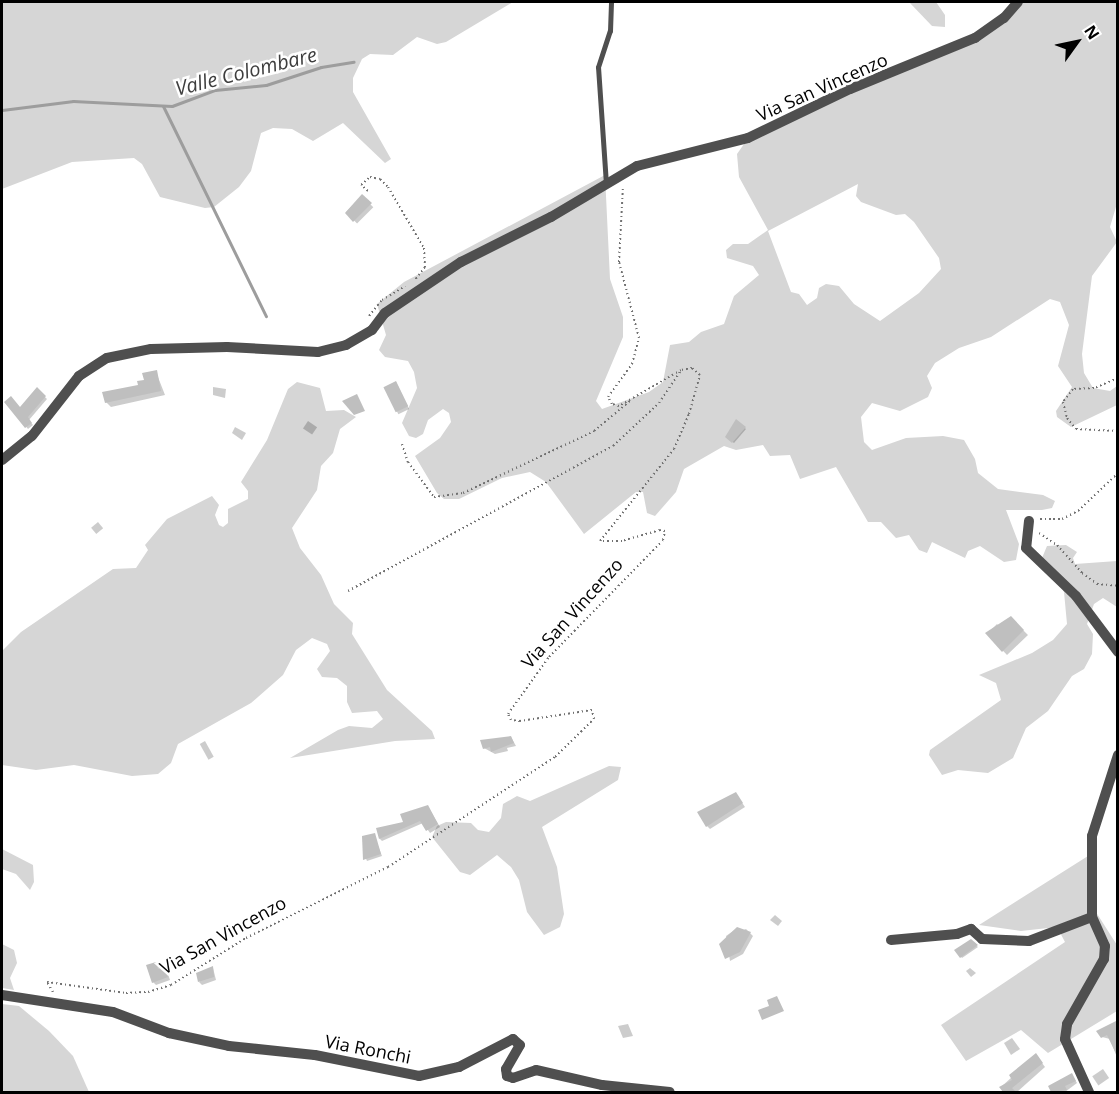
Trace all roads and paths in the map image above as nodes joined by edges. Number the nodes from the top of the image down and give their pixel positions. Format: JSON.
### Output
{"nodes":[{"id":1,"x":611,"y":2,"type":"edge"},
{"id":2,"x":1018,"y":2,"type":"edge"},
{"id":3,"x":625,"y":174,"type":"junction"},
{"id":4,"x":606,"y":185,"type":"junction"},
{"id":5,"x":368,"y":191,"type":"dead end"},
{"id":6,"x":374,"y":327,"type":"junction"},
{"id":7,"x":681,"y":370,"type":"junction"},
{"id":8,"x":1118,"y":378,"type":"edge"},
{"id":9,"x":638,"y":394,"type":"junction"},
{"id":10,"x":1118,"y":431,"type":"edge"},
{"id":11,"x":402,"y":444,"type":"dead end"},
{"id":12,"x":2,"y":460,"type":"edge"},
{"id":13,"x":1118,"y":473,"type":"edge"},
{"id":14,"x":1029,"y":521,"type":"junction"},
{"id":15,"x":1118,"y":586,"type":"edge"},
{"id":16,"x":348,"y":591,"type":"dead end"},
{"id":17,"x":1118,"y":652,"type":"edge"},
{"id":18,"x":1118,"y":755,"type":"edge"},
{"id":19,"x":1092,"y":917,"type":"junction"},
{"id":20,"x":891,"y":940,"type":"dead end"},
{"id":21,"x":2,"y":995,"type":"edge"},
{"id":22,"x":68,"y":1005,"type":"junction"},
{"id":23,"x":670,"y":1092,"type":"edge"},
{"id":24,"x":1089,"y":1092,"type":"edge"}],
"edges":[{"from":1,"to":4,"type":"lane"},
{"from":2,"to":3,"type":"street","name":"Via San Vincenzo"},
{"from":3,"to":4,"type":"street","name":"Via San Vincenzo"},
{"from":3,"to":9,"type":"path"},
{"from":4,"to":6,"type":"street","name":"Via San Vincenzo"},
{"from":5,"to":6,"type":"path"},
{"from":6,"to":12,"type":"street","name":"Via San Vincenzo"},
{"from":7,"to":9,"type":"path"},
{"from":7,"to":16,"type":"path"},
{"from":7,"to":22,"type":"path","name":"Via San Vincenzo"},
{"from":8,"to":10,"type":"path"},
{"from":9,"to":11,"type":"path"},
{"from":13,"to":14,"type":"path"},
{"from":14,"to":15,"type":"path"},
{"from":14,"to":17,"type":"street"},
{"from":18,"to":19,"type":"street"},
{"from":19,"to":20,"type":"street"},
{"from":19,"to":24,"type":"street"},
{"from":21,"to":22,"type":"street","name":"Via Ronchi"},
{"from":22,"to":23,"type":"street","name":"Via Ronchi"}]}
